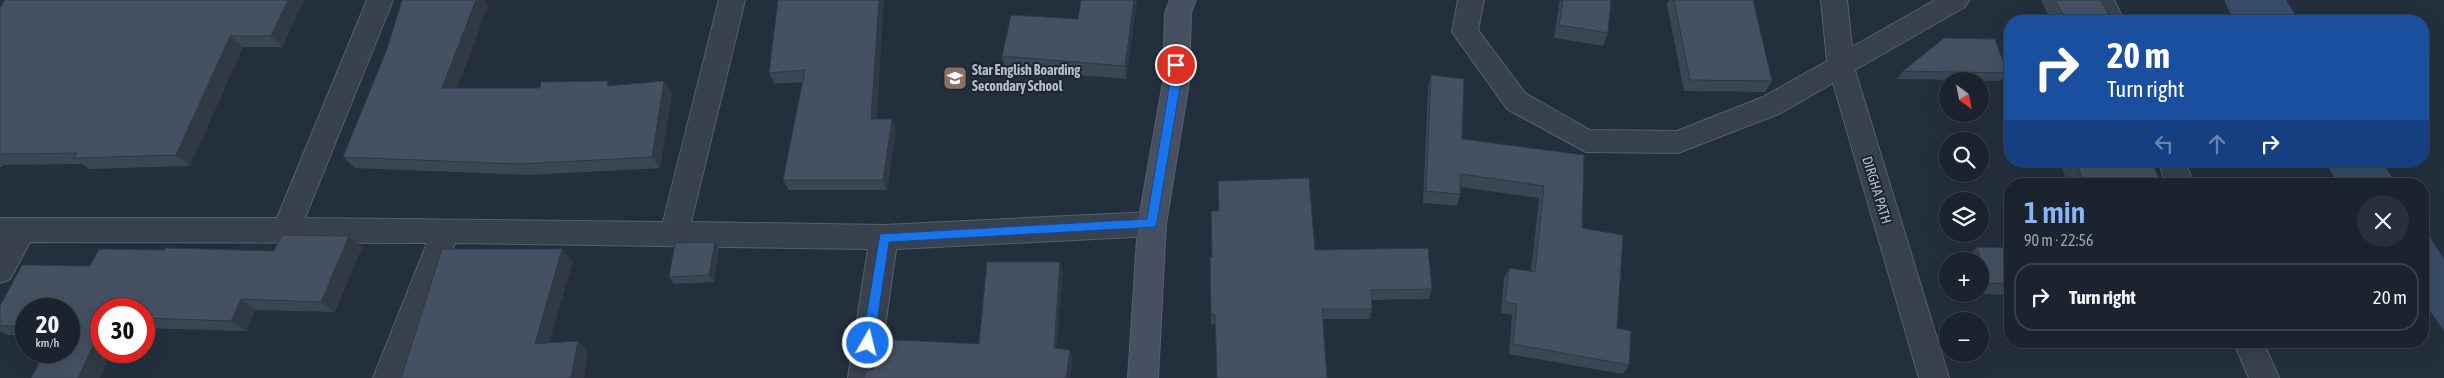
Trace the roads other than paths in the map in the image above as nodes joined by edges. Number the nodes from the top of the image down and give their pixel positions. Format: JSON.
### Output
{"nodes":[{"id":1,"x":380,"y":0,"type":"edge"},
{"id":2,"x":732,"y":0,"type":"edge"},
{"id":3,"x":1183,"y":0,"type":"edge"},
{"id":4,"x":1472,"y":0,"type":"edge"},
{"id":5,"x":1834,"y":0,"type":"edge"},
{"id":6,"x":1956,"y":0,"type":"edge"},
{"id":7,"x":2101,"y":0,"type":"edge"},
{"id":8,"x":2107,"y":15,"type":"edge"},
{"id":9,"x":1840,"y":67,"type":"junction"},
{"id":10,"x":1152,"y":224,"type":"junction"},
{"id":11,"x":11,"y":230,"type":"edge"},
{"id":12,"x":286,"y":231,"type":"junction"},
{"id":13,"x":446,"y":231,"type":"junction"},
{"id":14,"x":674,"y":233,"type":"junction"},
{"id":15,"x":884,"y":238,"type":"junction"},
{"id":16,"x":0,"y":270,"type":"edge"},
{"id":17,"x":2251,"y":348,"type":"edge"},
{"id":18,"x":388,"y":378,"type":"edge"},
{"id":19,"x":863,"y":378,"type":"edge"},
{"id":20,"x":1143,"y":378,"type":"edge"},
{"id":21,"x":1934,"y":378,"type":"edge"},
{"id":22,"x":2264,"y":378,"type":"edge"}],
"edges":[{"from":1,"to":12,"type":"street"},
{"from":2,"to":14,"type":"street"},
{"from":3,"to":10,"type":"street"},
{"from":4,"to":9,"type":"street"},
{"from":5,"to":9,"type":"street","name":"DIRGHA PATH"},
{"from":6,"to":9,"type":"street"},
{"from":7,"to":8,"type":"street"},
{"from":9,"to":21,"type":"street","name":"DIRGHA PATH"},
{"from":10,"to":15,"type":"street"},
{"from":10,"to":20,"type":"street"},
{"from":11,"to":12,"type":"street"},
{"from":11,"to":16,"type":"street"},
{"from":12,"to":13,"type":"street"},
{"from":13,"to":14,"type":"street"},
{"from":13,"to":18,"type":"street"},
{"from":14,"to":15,"type":"street"},
{"from":15,"to":19,"type":"street"},
{"from":17,"to":22,"type":"street"}]}
